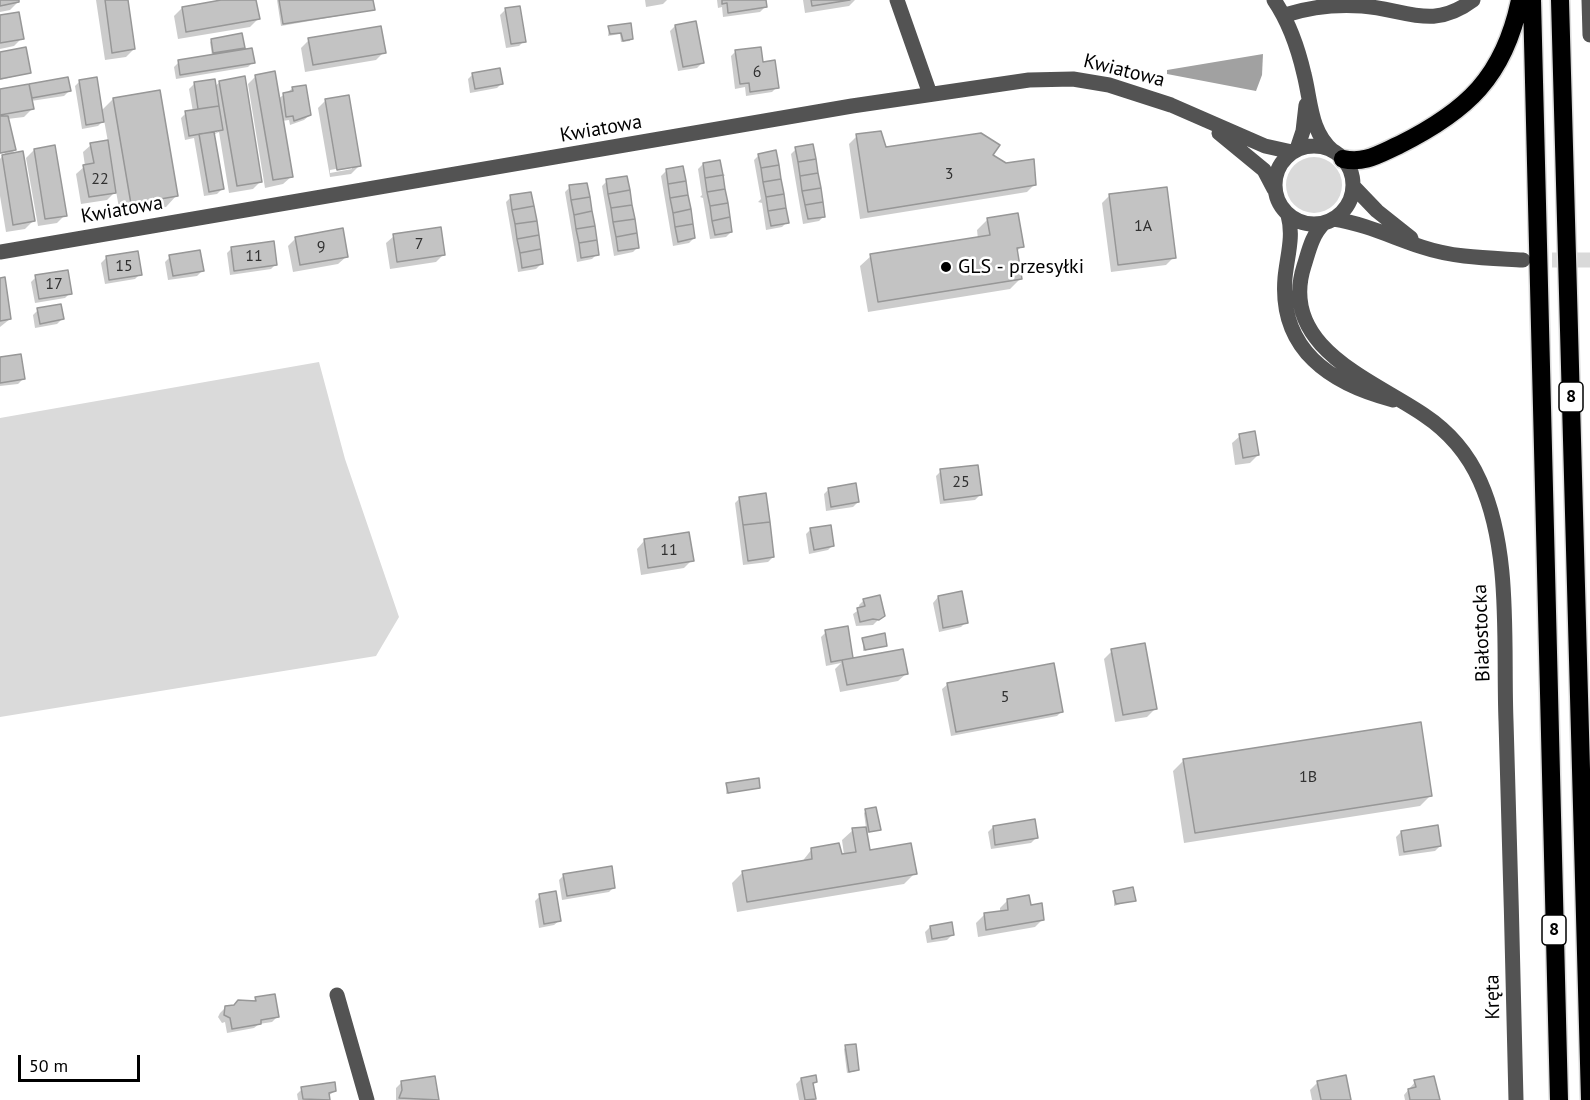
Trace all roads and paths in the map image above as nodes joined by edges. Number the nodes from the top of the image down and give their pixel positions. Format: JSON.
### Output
{"nodes":[{"id":1,"x":897,"y":0,"type":"edge"},
{"id":2,"x":1275,"y":0,"type":"edge"},
{"id":3,"x":1473,"y":0,"type":"edge"},
{"id":4,"x":1520,"y":0,"type":"edge"},
{"id":5,"x":1532,"y":0,"type":"edge"},
{"id":6,"x":1560,"y":0,"type":"edge"},
{"id":7,"x":1589,"y":0,"type":"edge"},
{"id":8,"x":1285,"y":15,"type":"junction"},
{"id":9,"x":1590,"y":35,"type":"edge"},
{"id":10,"x":1308,"y":93,"type":"junction"},
{"id":11,"x":930,"y":94,"type":"junction"},
{"id":12,"x":1204,"y":121,"type":"junction"},
{"id":13,"x":1295,"y":151,"type":"junction"},
{"id":14,"x":1338,"y":155,"type":"junction"},
{"id":15,"x":1353,"y":186,"type":"junction"},
{"id":16,"x":1277,"y":198,"type":"junction"},
{"id":17,"x":1288,"y":214,"type":"junction"},
{"id":18,"x":1329,"y":221,"type":"junction"},
{"id":19,"x":1423,"y":247,"type":"junction"},
{"id":20,"x":0,"y":252,"type":"edge"},
{"id":21,"x":1523,"y":260,"type":"tunnel mouth"},
{"id":22,"x":1407,"y":404,"type":"junction"},
{"id":23,"x":1512,"y":894,"type":"joint"},
{"id":24,"x":337,"y":994,"type":"dead end"},
{"id":25,"x":1590,"y":1099,"type":"edge"},
{"id":26,"x":368,"y":1100,"type":"edge"},
{"id":27,"x":1516,"y":1100,"type":"edge"},
{"id":28,"x":1559,"y":1100,"type":"edge"}],
"edges":[{"from":1,"to":11,"type":"street"},
{"from":2,"to":8,"type":"street"},
{"from":3,"to":8,"type":"street"},
{"from":4,"to":14,"type":"highway"},
{"from":5,"to":28,"type":"highway","number":"8"},
{"from":6,"to":25,"type":"highway","number":"8"},
{"from":7,"to":9,"type":"street"},
{"from":8,"to":10,"type":"street"},
{"from":10,"to":13,"type":"street"},
{"from":10,"to":14,"type":"street"},
{"from":11,"to":12,"type":"street","name":"Kwiatowa"},
{"from":11,"to":20,"type":"street","name":"Kwiatowa"},
{"from":12,"to":13,"type":"street","name":"Kwiatowa"},
{"from":12,"to":16,"type":"street","name":"Kwiatowa"},
{"from":13,"to":14,"type":"street"},
{"from":13,"to":16,"type":"street"},
{"from":14,"to":15,"type":"street"},
{"from":15,"to":18,"type":"street"},
{"from":15,"to":19,"type":"street"},
{"from":16,"to":17,"type":"street"},
{"from":17,"to":18,"type":"street"},
{"from":17,"to":22,"type":"street","name":"Białostocka"},
{"from":18,"to":19,"type":"street"},
{"from":18,"to":22,"type":"street","name":"Białostocka"},
{"from":19,"to":21,"type":"street"},
{"from":22,"to":23,"type":"street","name":"Białostocka"},
{"from":23,"to":27,"type":"street","name":"Kręta"},
{"from":24,"to":26,"type":"street"}]}
